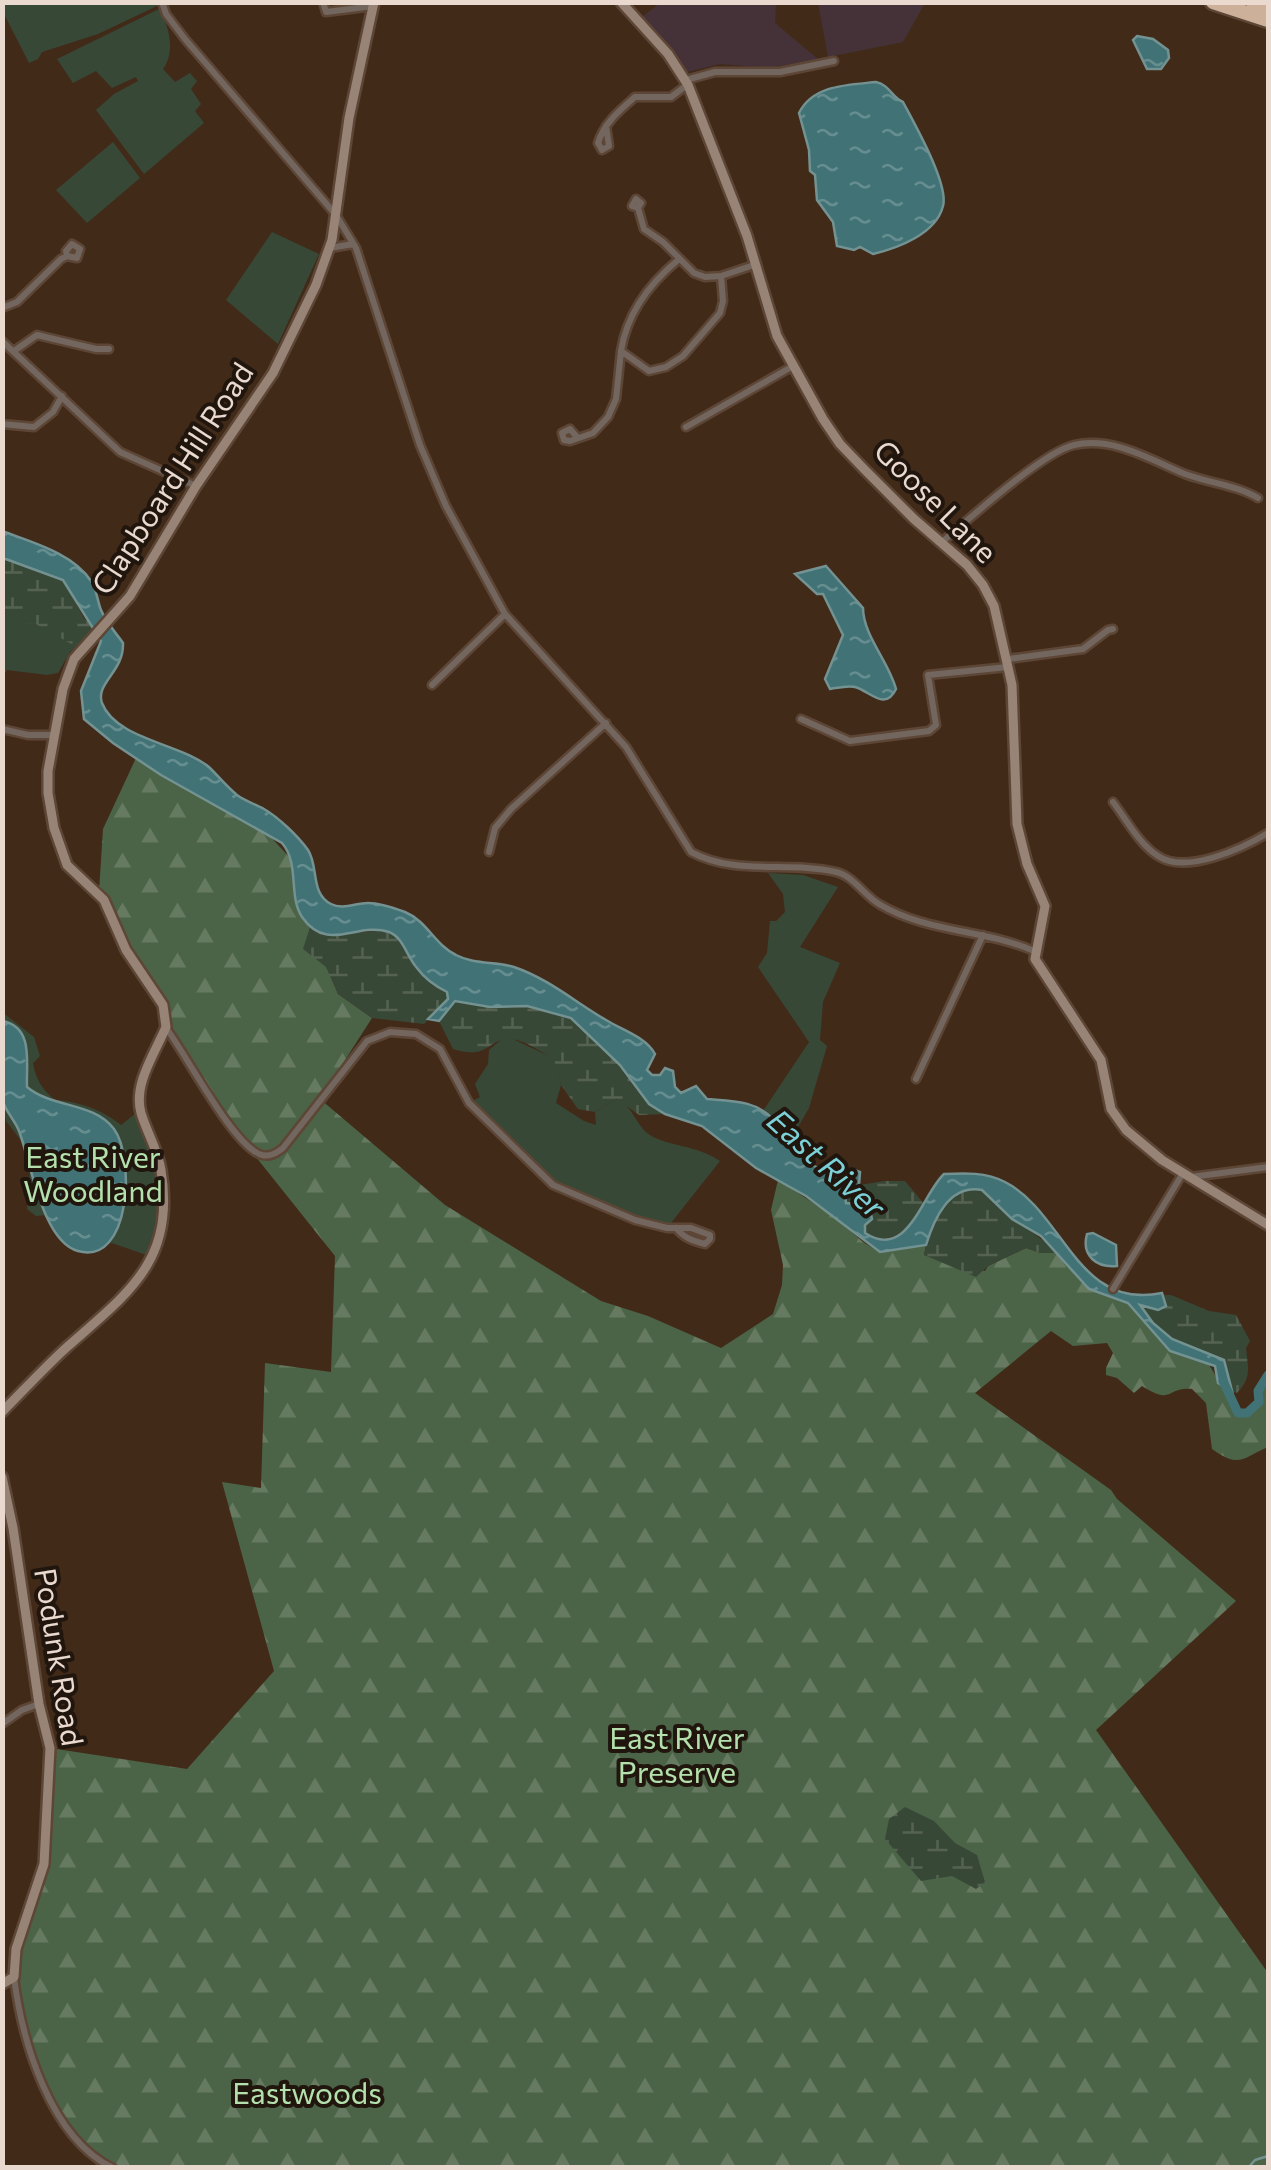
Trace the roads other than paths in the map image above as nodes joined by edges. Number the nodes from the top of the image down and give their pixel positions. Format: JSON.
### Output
{"nodes":[{"id":1,"x":162,"y":2,"type":"edge"},
{"id":2,"x":323,"y":2,"type":"edge"},
{"id":3,"x":621,"y":2,"type":"edge"},
{"id":4,"x":1213,"y":2,"type":"edge"},
{"id":5,"x":1253,"y":2,"type":"edge"},
{"id":6,"x":373,"y":4,"type":"edge"},
{"id":7,"x":1268,"y":7,"type":"edge"},
{"id":8,"x":1268,"y":20,"type":"edge"},
{"id":9,"x":834,"y":61,"type":"dead end"},
{"id":10,"x":687,"y":82,"type":"junction"},
{"id":11,"x":606,"y":126,"type":"dead end"},
{"id":12,"x":638,"y":208,"type":"dead end"},
{"id":13,"x":336,"y":215,"type":"junction"},
{"id":14,"x":353,"y":244,"type":"junction"},
{"id":15,"x":330,"y":248,"type":"junction"},
{"id":16,"x":67,"y":256,"type":"dead end"},
{"id":17,"x":678,"y":260,"type":"junction"},
{"id":18,"x":754,"y":264,"type":"junction"},
{"id":19,"x":721,"y":276,"type":"junction"},
{"id":20,"x":2,"y":308,"type":"edge"},
{"id":21,"x":2,"y":341,"type":"edge"},
{"id":22,"x":109,"y":349,"type":"dead end"},
{"id":23,"x":14,"y":351,"type":"junction"},
{"id":24,"x":621,"y":351,"type":"junction"},
{"id":25,"x":793,"y":365,"type":"junction"},
{"id":26,"x":62,"y":396,"type":"junction"},
{"id":27,"x":2,"y":424,"type":"edge"},
{"id":28,"x":686,"y":427,"type":"dead end"},
{"id":29,"x":576,"y":436,"type":"dead end"},
{"id":30,"x":196,"y":486,"type":"junction"},
{"id":31,"x":1258,"y":498,"type":"dead end"},
{"id":32,"x":942,"y":542,"type":"junction"},
{"id":33,"x":505,"y":614,"type":"junction"},
{"id":34,"x":1113,"y":630,"type":"dead end"},
{"id":35,"x":1009,"y":663,"type":"junction"},
{"id":36,"x":918,"y":668,"type":"dead end"},
{"id":37,"x":928,"y":675,"type":"junction"},
{"id":38,"x":432,"y":685,"type":"dead end"},
{"id":39,"x":801,"y":720,"type":"dead end"},
{"id":40,"x":606,"y":723,"type":"junction"},
{"id":41,"x":2,"y":730,"type":"edge"},
{"id":42,"x":55,"y":735,"type":"junction"},
{"id":43,"x":1112,"y":802,"type":"dead end"},
{"id":44,"x":1268,"y":833,"type":"edge"},
{"id":45,"x":490,"y":852,"type":"dead end"},
{"id":46,"x":983,"y":935,"type":"junction"},
{"id":47,"x":1034,"y":951,"type":"junction"},
{"id":48,"x":166,"y":1027,"type":"junction"},
{"id":49,"x":916,"y":1079,"type":"dead end"},
{"id":50,"x":1268,"y":1167,"type":"edge"},
{"id":51,"x":1187,"y":1175,"type":"junction"},
{"id":52,"x":1268,"y":1225,"type":"edge"},
{"id":53,"x":676,"y":1228,"type":"junction"},
{"id":54,"x":1113,"y":1288,"type":"dead end"},
{"id":55,"x":2,"y":1412,"type":"edge"},
{"id":56,"x":2,"y":1477,"type":"edge"},
{"id":57,"x":39,"y":1704,"type":"junction"},
{"id":58,"x":2,"y":1724,"type":"edge"},
{"id":59,"x":14,"y":1977,"type":"junction"},
{"id":60,"x":2,"y":1984,"type":"edge"},
{"id":61,"x":113,"y":2168,"type":"edge"}],
"edges":[{"from":1,"to":13,"type":"street"},
{"from":2,"to":6,"type":"street"},
{"from":3,"to":10,"type":"street","name":"Goose Lane"},
{"from":4,"to":8,"type":"highway"},
{"from":5,"to":7,"type":"highway"},
{"from":6,"to":13,"type":"street","name":"Clapboard Hill Road"},
{"from":9,"to":10,"type":"street"},
{"from":10,"to":11,"type":"street"},
{"from":10,"to":18,"type":"street","name":"Goose Lane"},
{"from":12,"to":17,"type":"street"},
{"from":13,"to":14,"type":"street"},
{"from":13,"to":15,"type":"street","name":"Clapboard Hill Road"},
{"from":14,"to":15,"type":"street"},
{"from":14,"to":33,"type":"street"},
{"from":15,"to":30,"type":"street","name":"Clapboard Hill Road"},
{"from":16,"to":20,"type":"street"},
{"from":17,"to":19,"type":"street"},
{"from":17,"to":24,"type":"street"},
{"from":18,"to":19,"type":"street"},
{"from":18,"to":25,"type":"street","name":"Goose Lane"},
{"from":19,"to":24,"type":"street"},
{"from":21,"to":23,"type":"street"},
{"from":22,"to":23,"type":"street"},
{"from":23,"to":26,"type":"street"},
{"from":24,"to":29,"type":"street"},
{"from":25,"to":28,"type":"street"},
{"from":25,"to":32,"type":"street","name":"Goose Lane"},
{"from":26,"to":27,"type":"street"},
{"from":26,"to":30,"type":"street"},
{"from":30,"to":42,"type":"street","name":"Clapboard Hill Road"},
{"from":31,"to":32,"type":"street"},
{"from":32,"to":35,"type":"street","name":"Goose Lane"},
{"from":33,"to":38,"type":"street"},
{"from":33,"to":40,"type":"street"},
{"from":34,"to":35,"type":"street"},
{"from":35,"to":37,"type":"street"},
{"from":35,"to":47,"type":"street","name":"Goose Lane"},
{"from":36,"to":37,"type":"street"},
{"from":37,"to":39,"type":"street"},
{"from":40,"to":45,"type":"street"},
{"from":40,"to":46,"type":"street"},
{"from":41,"to":42,"type":"street"},
{"from":42,"to":48,"type":"street","name":"Clapboard Hill Road"},
{"from":43,"to":44,"type":"street"},
{"from":46,"to":47,"type":"street"},
{"from":46,"to":49,"type":"street"},
{"from":47,"to":51,"type":"street"},
{"from":48,"to":53,"type":"street"},
{"from":48,"to":55,"type":"street"},
{"from":50,"to":51,"type":"street"},
{"from":51,"to":52,"type":"street"},
{"from":51,"to":54,"type":"street"},
{"from":53,"to":53,"type":"street"},
{"from":56,"to":57,"type":"street","name":"Podunk Road"},
{"from":57,"to":58,"type":"street"},
{"from":57,"to":59,"type":"street","name":"Podunk Road"},
{"from":59,"to":60,"type":"street"},
{"from":59,"to":61,"type":"street","name":"Podunk Road"}]}
